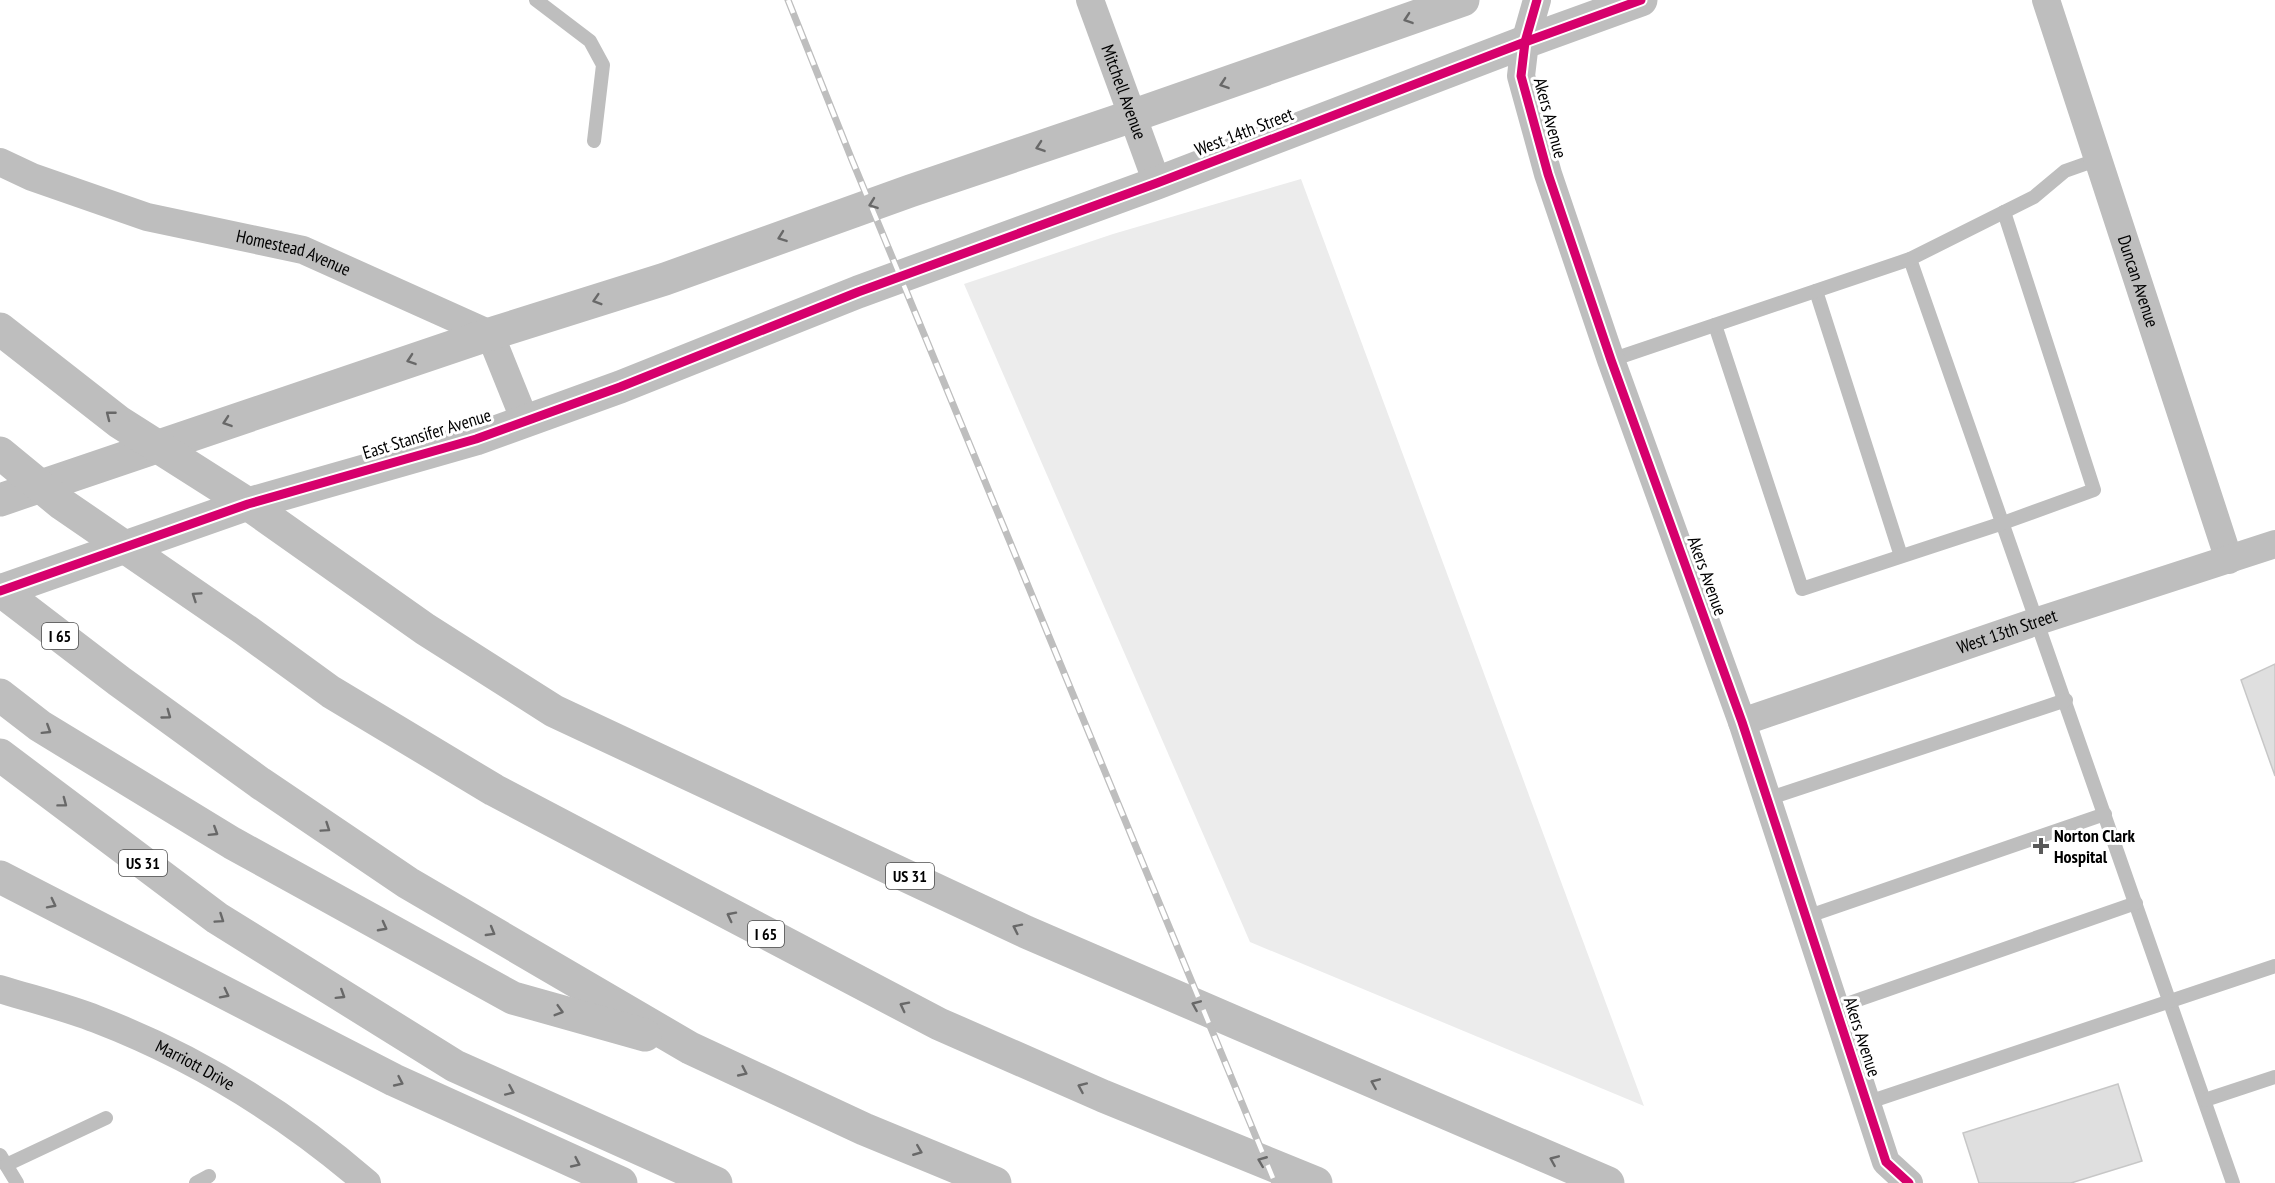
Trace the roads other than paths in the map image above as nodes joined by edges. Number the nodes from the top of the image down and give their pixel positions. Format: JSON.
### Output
{"nodes":[{"id":1,"x":536,"y":0,"type":"edge"},
{"id":2,"x":1090,"y":0,"type":"edge"},
{"id":3,"x":1463,"y":0,"type":"edge"},
{"id":4,"x":1537,"y":0,"type":"edge"},
{"id":5,"x":1641,"y":0,"type":"edge"},
{"id":6,"x":2046,"y":0,"type":"edge"},
{"id":7,"x":1525,"y":42,"type":"junction"},
{"id":8,"x":1132,"y":116,"type":"junction"},
{"id":9,"x":594,"y":141,"type":"dead end"},
{"id":10,"x":2099,"y":159,"type":"junction"},
{"id":11,"x":0,"y":162,"type":"edge"},
{"id":12,"x":1157,"y":183,"type":"junction"},
{"id":13,"x":2004,"y":212,"type":"junction"},
{"id":14,"x":1910,"y":259,"type":"junction"},
{"id":15,"x":1816,"y":291,"type":"junction"},
{"id":16,"x":858,"y":292,"type":"joint"},
{"id":17,"x":1715,"y":325,"type":"junction"},
{"id":18,"x":0,"y":329,"type":"edge"},
{"id":19,"x":490,"y":333,"type":"junction"},
{"id":20,"x":1611,"y":360,"type":"junction"},
{"id":21,"x":525,"y":421,"type":"junction"},
{"id":22,"x":155,"y":446,"type":"junction"},
{"id":23,"x":0,"y":453,"type":"edge"},
{"id":24,"x":0,"y":500,"type":"edge"},
{"id":25,"x":248,"y":504,"type":"junction"},
{"id":26,"x":2003,"y":523,"type":"junction"},
{"id":27,"x":2275,"y":544,"type":"edge"},
{"id":28,"x":1901,"y":556,"type":"junction"},
{"id":29,"x":2229,"y":560,"type":"junction"},
{"id":30,"x":0,"y":591,"type":"edge"},
{"id":31,"x":2038,"y":621,"type":"junction"},
{"id":32,"x":0,"y":695,"type":"edge"},
{"id":33,"x":2066,"y":700,"type":"junction"},
{"id":34,"x":1742,"y":722,"type":"junction"},
{"id":35,"x":0,"y":755,"type":"edge"},
{"id":36,"x":1767,"y":799,"type":"junction"},
{"id":37,"x":2105,"y":814,"type":"junction"},
{"id":38,"x":0,"y":877,"type":"edge"},
{"id":39,"x":2136,"y":903,"type":"junction"},
{"id":40,"x":1806,"y":917,"type":"junction"},
{"id":41,"x":2275,"y":966,"type":"edge"},
{"id":42,"x":0,"y":989,"type":"edge"},
{"id":43,"x":2170,"y":1002,"type":"junction"},
{"id":44,"x":1835,"y":1008,"type":"junction"},
{"id":45,"x":690,"y":1048,"type":"junction"},
{"id":46,"x":2275,"y":1077,"type":"edge"},
{"id":47,"x":2205,"y":1100,"type":"junction"},
{"id":48,"x":1866,"y":1103,"type":"junction"},
{"id":49,"x":106,"y":1118,"type":"dead end"},
{"id":50,"x":3,"y":1160,"type":"edge"},
{"id":51,"x":209,"y":1176,"type":"dead end"},
{"id":52,"x":17,"y":1183,"type":"edge"},
{"id":53,"x":196,"y":1183,"type":"edge"},
{"id":54,"x":367,"y":1183,"type":"edge"},
{"id":55,"x":621,"y":1183,"type":"edge"},
{"id":56,"x":716,"y":1183,"type":"edge"},
{"id":57,"x":995,"y":1183,"type":"edge"},
{"id":58,"x":1316,"y":1183,"type":"edge"},
{"id":59,"x":1608,"y":1183,"type":"edge"},
{"id":60,"x":1909,"y":1183,"type":"edge"},
{"id":61,"x":2234,"y":1183,"type":"edge"}],
"edges":[{"from":1,"to":9,"type":"lane"},
{"from":2,"to":8,"type":"street","name":"Mitchell Avenue"},
{"from":3,"to":8,"type":"main road","one_way":true},
{"from":4,"to":7,"type":"street","name":"Akers Avenue"},
{"from":5,"to":7,"type":"main road","name":"West 14th Street"},
{"from":6,"to":10,"type":"street","name":"Duncan Avenue"},
{"from":7,"to":12,"type":"main road","name":"West 14th Street"},
{"from":7,"to":20,"type":"street","name":"Akers Avenue"},
{"from":8,"to":12,"type":"street","name":"Mitchell Avenue"},
{"from":8,"to":19,"type":"main road","one_way":true},
{"from":10,"to":13,"type":"lane"},
{"from":10,"to":29,"type":"street","name":"Duncan Avenue"},
{"from":11,"to":19,"type":"street","name":"Homestead Avenue"},
{"from":12,"to":16,"type":"main road","name":"West 14th Street"},
{"from":13,"to":14,"type":"lane"},
{"from":13,"to":26,"type":"lane"},
{"from":14,"to":15,"type":"lane"},
{"from":14,"to":26,"type":"lane"},
{"from":15,"to":17,"type":"lane"},
{"from":15,"to":28,"type":"lane"},
{"from":16,"to":21,"type":"main road","name":"East Stansifer Avenue"},
{"from":17,"to":20,"type":"lane"},
{"from":17,"to":28,"type":"lane"},
{"from":22,"to":18,"type":"main road","number":"US 31","one_way":true},
{"from":19,"to":21,"type":"street"},
{"from":19,"to":22,"type":"main road","one_way":true},
{"from":20,"to":34,"type":"street","name":"Akers Avenue"},
{"from":21,"to":25,"type":"main road","name":"East Stansifer Avenue"},
{"from":22,"to":24,"type":"main road"},
{"from":22,"to":25,"type":"main road","number":"US 31"},
{"from":58,"to":23,"type":"main road","number":"I 65","one_way":true},
{"from":25,"to":30,"type":"main road","name":"East Stansifer Avenue"},
{"from":59,"to":25,"type":"main road","number":"US 31","one_way":true},
{"from":26,"to":28,"type":"lane"},
{"from":26,"to":31,"type":"lane"},
{"from":27,"to":29,"type":"street","name":"West 13th Street"},
{"from":29,"to":31,"type":"street","name":"West 13th Street"},
{"from":30,"to":45,"type":"main road","number":"I 65","one_way":true},
{"from":31,"to":33,"type":"lane"},
{"from":31,"to":34,"type":"street","name":"West 13th Street"},
{"from":32,"to":45,"type":"main road","one_way":true},
{"from":33,"to":36,"type":"lane"},
{"from":33,"to":37,"type":"lane"},
{"from":34,"to":36,"type":"street","name":"Akers Avenue"},
{"from":35,"to":56,"type":"main road","number":"US 31","one_way":true},
{"from":36,"to":40,"type":"street","name":"Akers Avenue"},
{"from":37,"to":39,"type":"lane"},
{"from":37,"to":40,"type":"lane"},
{"from":38,"to":55,"type":"main road","one_way":true},
{"from":39,"to":43,"type":"lane"},
{"from":39,"to":44,"type":"lane"},
{"from":40,"to":44,"type":"street","name":"Akers Avenue"},
{"from":41,"to":43,"type":"lane"},
{"from":42,"to":54,"type":"street","name":"Marriott Drive"},
{"from":43,"to":47,"type":"lane"},
{"from":43,"to":48,"type":"lane"},
{"from":44,"to":48,"type":"street","name":"Akers Avenue"},
{"from":45,"to":57,"type":"main road","number":"I 65","one_way":true},
{"from":46,"to":47,"type":"lane"},
{"from":47,"to":61,"type":"lane"},
{"from":48,"to":60,"type":"street","name":"Akers Avenue"},
{"from":49,"to":50,"type":"lane"},
{"from":50,"to":52,"type":"lane"},
{"from":51,"to":53,"type":"lane"}]}
